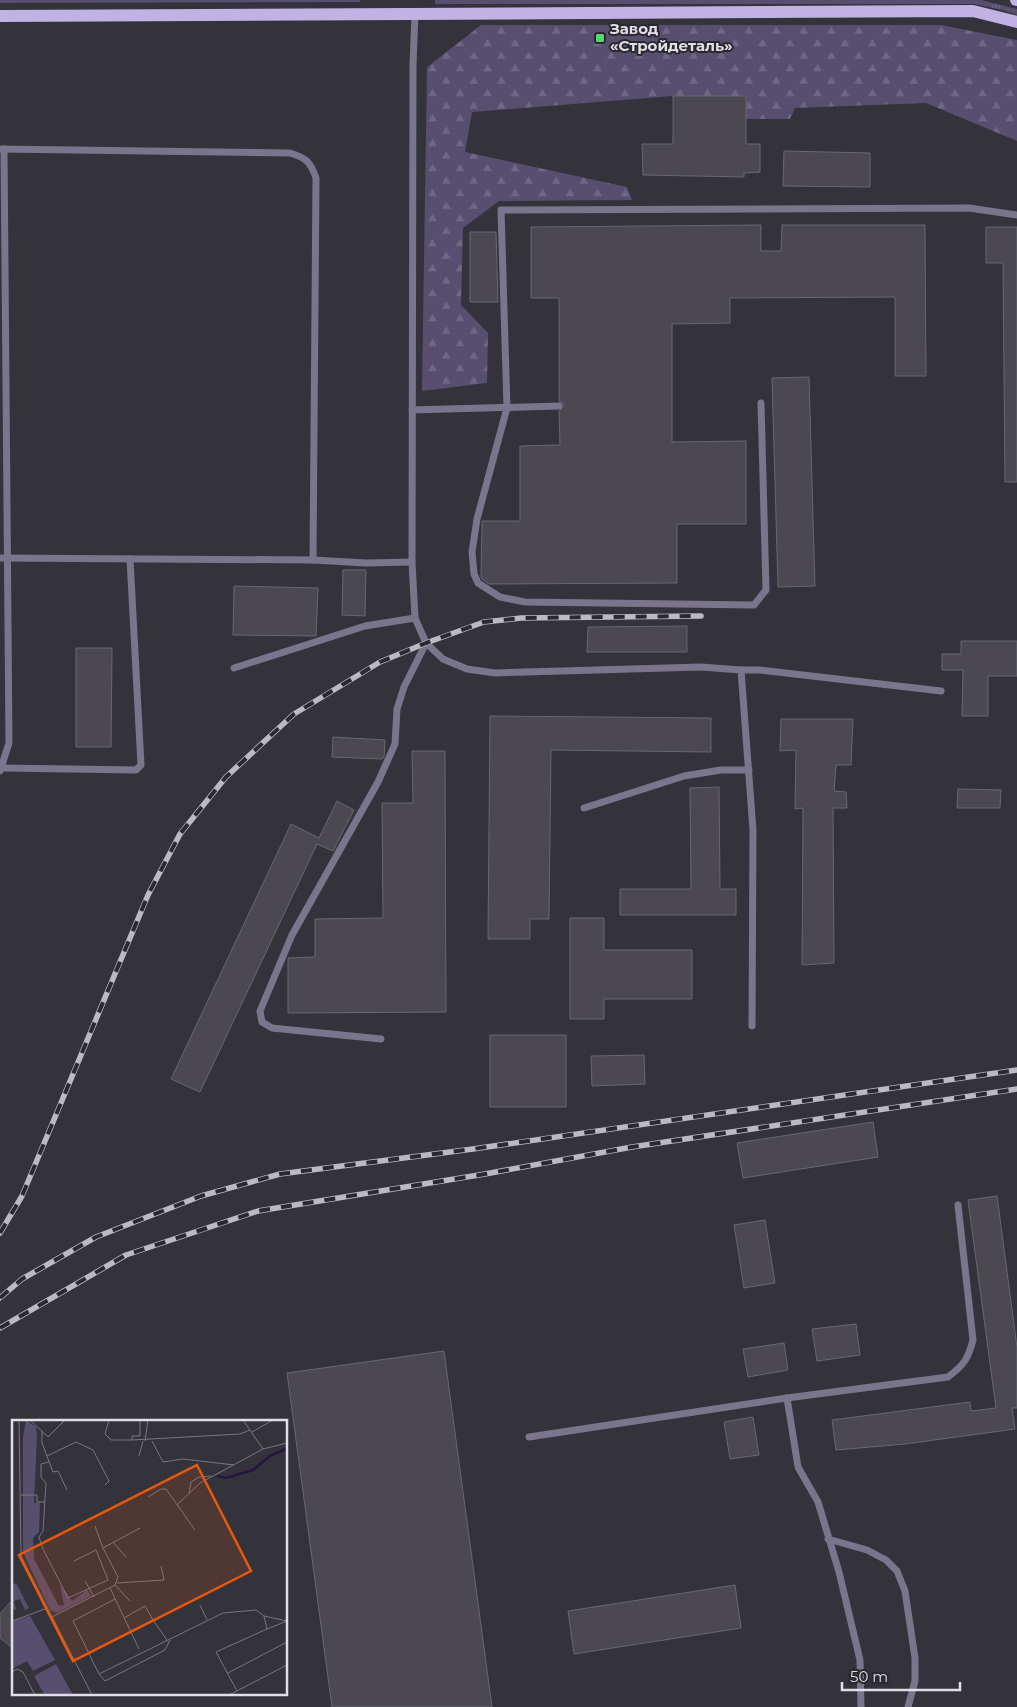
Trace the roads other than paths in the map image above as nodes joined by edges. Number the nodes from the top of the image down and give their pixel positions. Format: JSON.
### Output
{"nodes":[{"id":1,"x":415,"y":6,"type":"edge"},
{"id":2,"x":0,"y":16,"type":"edge"},
{"id":3,"x":1017,"y":22,"type":"edge"},
{"id":4,"x":2,"y":149,"type":"edge"},
{"id":5,"x":1017,"y":215,"type":"edge"},
{"id":6,"x":761,"y":403,"type":"dead end"},
{"id":7,"x":560,"y":406,"type":"dead end"},
{"id":8,"x":507,"y":408,"type":"junction"},
{"id":9,"x":412,"y":410,"type":"junction"},
{"id":10,"x":4,"y":558,"type":"edge"},
{"id":11,"x":130,"y":559,"type":"junction"},
{"id":12,"x":313,"y":560,"type":"junction"},
{"id":13,"x":412,"y":562,"type":"junction"},
{"id":14,"x":415,"y":618,"type":"junction"},
{"id":15,"x":426,"y":642,"type":"junction"},
{"id":16,"x":234,"y":668,"type":"dead end"},
{"id":17,"x":741,"y":670,"type":"junction"},
{"id":18,"x":941,"y":691,"type":"dead end"},
{"id":19,"x":1,"y":770,"type":"edge"},
{"id":20,"x":749,"y":770,"type":"junction"},
{"id":21,"x":584,"y":808,"type":"dead end"},
{"id":22,"x":752,"y":1026,"type":"dead end"},
{"id":23,"x":381,"y":1039,"type":"dead end"},
{"id":24,"x":958,"y":1205,"type":"dead end"},
{"id":25,"x":787,"y":1398,"type":"junction"},
{"id":26,"x":529,"y":1437,"type":"dead end"},
{"id":27,"x":828,"y":1538,"type":"junction"},
{"id":28,"x":861,"y":1707,"type":"edge"},
{"id":29,"x":908,"y":1707,"type":"edge"}],
"edges":[{"from":1,"to":2,"type":"main road"},
{"from":1,"to":3,"type":"main road"},
{"from":1,"to":9,"type":"lane"},
{"from":4,"to":10,"type":"lane"},
{"from":4,"to":12,"type":"lane"},
{"from":5,"to":8,"type":"lane"},
{"from":6,"to":8,"type":"lane"},
{"from":7,"to":8,"type":"lane"},
{"from":8,"to":9,"type":"lane"},
{"from":9,"to":13,"type":"lane"},
{"from":10,"to":11,"type":"lane"},
{"from":10,"to":19,"type":"lane"},
{"from":11,"to":12,"type":"lane"},
{"from":11,"to":19,"type":"lane"},
{"from":12,"to":13,"type":"lane"},
{"from":13,"to":14,"type":"lane"},
{"from":14,"to":15,"type":"lane"},
{"from":14,"to":16,"type":"lane"},
{"from":15,"to":17,"type":"lane"},
{"from":15,"to":23,"type":"lane"},
{"from":17,"to":18,"type":"lane"},
{"from":17,"to":20,"type":"lane"},
{"from":20,"to":21,"type":"lane"},
{"from":20,"to":22,"type":"lane"},
{"from":24,"to":25,"type":"lane"},
{"from":25,"to":26,"type":"lane"},
{"from":25,"to":27,"type":"lane"},
{"from":27,"to":28,"type":"lane"},
{"from":27,"to":29,"type":"lane"}]}
